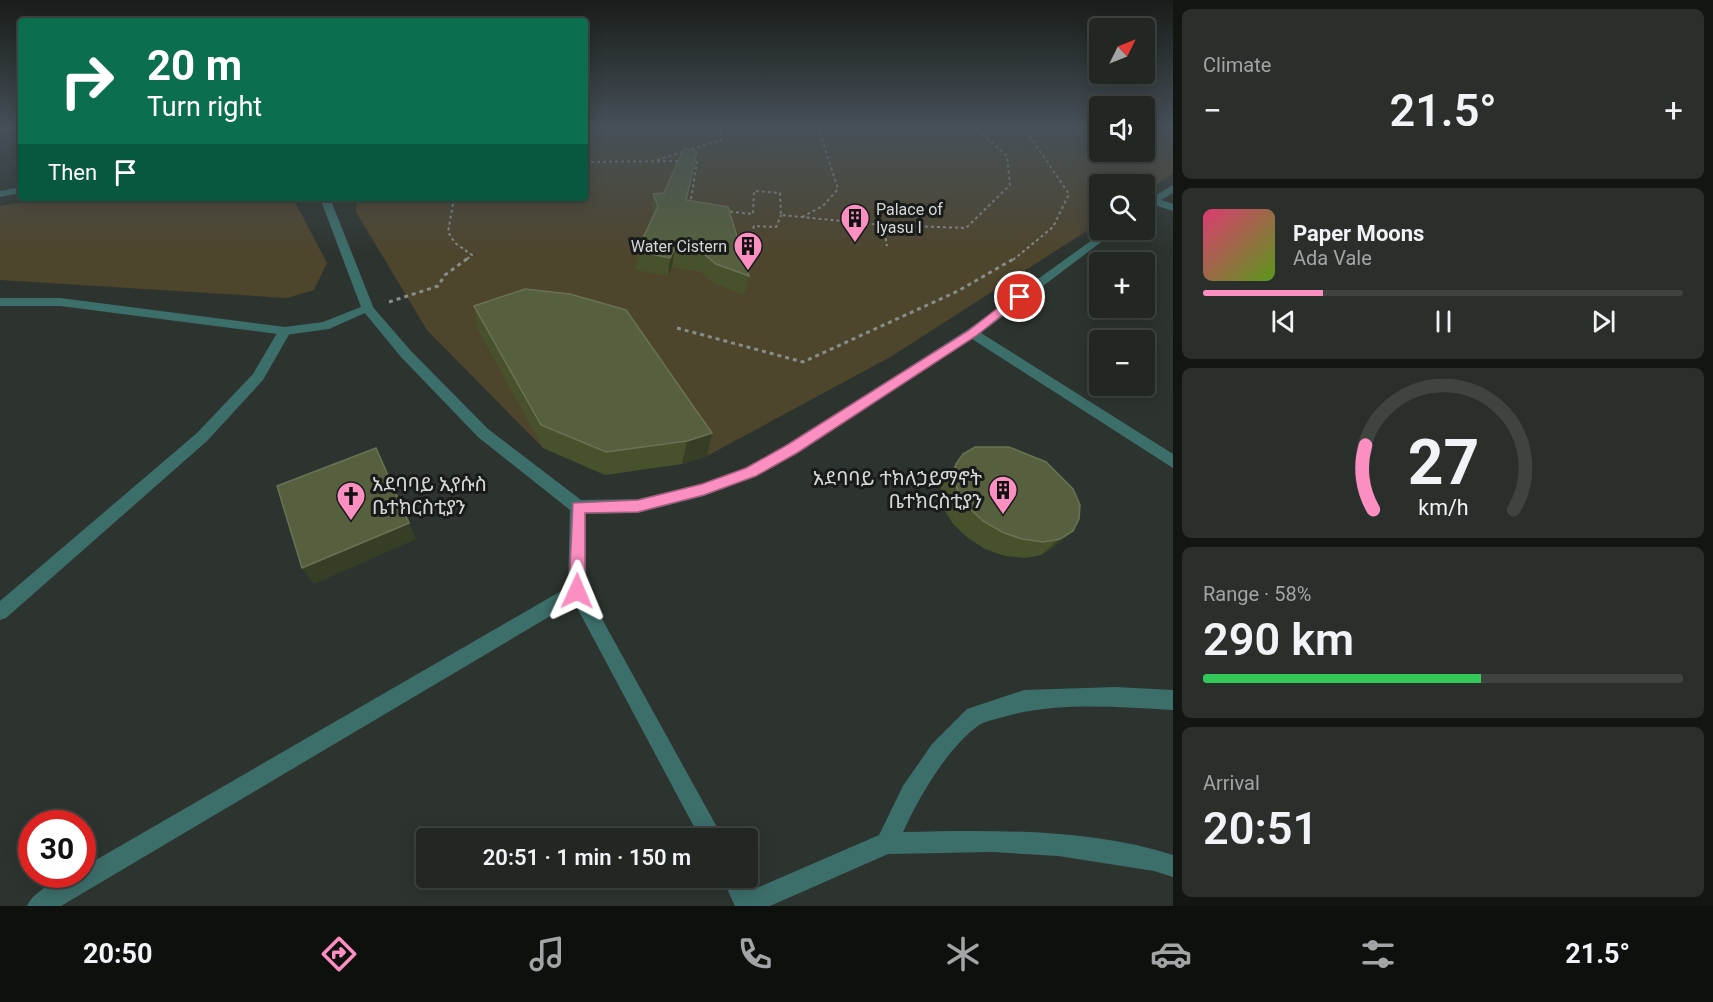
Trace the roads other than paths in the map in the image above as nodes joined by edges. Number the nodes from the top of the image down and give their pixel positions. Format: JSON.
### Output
{"nodes":[{"id":1,"x":1173,"y":188,"type":"edge"},
{"id":2,"x":18,"y":191,"type":"edge"},
{"id":3,"x":0,"y":194,"type":"edge"},
{"id":4,"x":1155,"y":200,"type":"edge"},
{"id":5,"x":325,"y":201,"type":"edge"},
{"id":6,"x":1155,"y":205,"type":"edge"},
{"id":7,"x":1173,"y":208,"type":"edge"},
{"id":8,"x":1098,"y":240,"type":"edge"},
{"id":9,"x":0,"y":302,"type":"edge"},
{"id":10,"x":368,"y":309,"type":"junction"},
{"id":11,"x":285,"y":331,"type":"junction"},
{"id":12,"x":972,"y":333,"type":"junction"},
{"id":13,"x":1173,"y":462,"type":"edge"},
{"id":14,"x":578,"y":507,"type":"junction"},
{"id":15,"x":577,"y":591,"type":"junction"},
{"id":16,"x":0,"y":612,"type":"edge"},
{"id":17,"x":1173,"y":700,"type":"edge"},
{"id":18,"x":707,"y":828,"type":"edge"},
{"id":19,"x":887,"y":843,"type":"junction"},
{"id":20,"x":1173,"y":866,"type":"edge"},
{"id":21,"x":739,"y":888,"type":"edge"},
{"id":22,"x":748,"y":905,"type":"edge"},
{"id":23,"x":39,"y":906,"type":"edge"}],
"edges":[{"from":1,"to":4,"type":"street"},
{"from":2,"to":3,"type":"street"},
{"from":5,"to":10,"type":"street"},
{"from":6,"to":7,"type":"street"},
{"from":8,"to":12,"type":"street"},
{"from":9,"to":11,"type":"street"},
{"from":10,"to":11,"type":"street"},
{"from":10,"to":14,"type":"street"},
{"from":11,"to":16,"type":"street"},
{"from":12,"to":13,"type":"street"},
{"from":12,"to":14,"type":"street"},
{"from":14,"to":15,"type":"street"},
{"from":15,"to":18,"type":"street"},
{"from":15,"to":23,"type":"street"},
{"from":17,"to":19,"type":"street"},
{"from":19,"to":20,"type":"street"},
{"from":19,"to":22,"type":"street"},
{"from":21,"to":22,"type":"street"}]}
